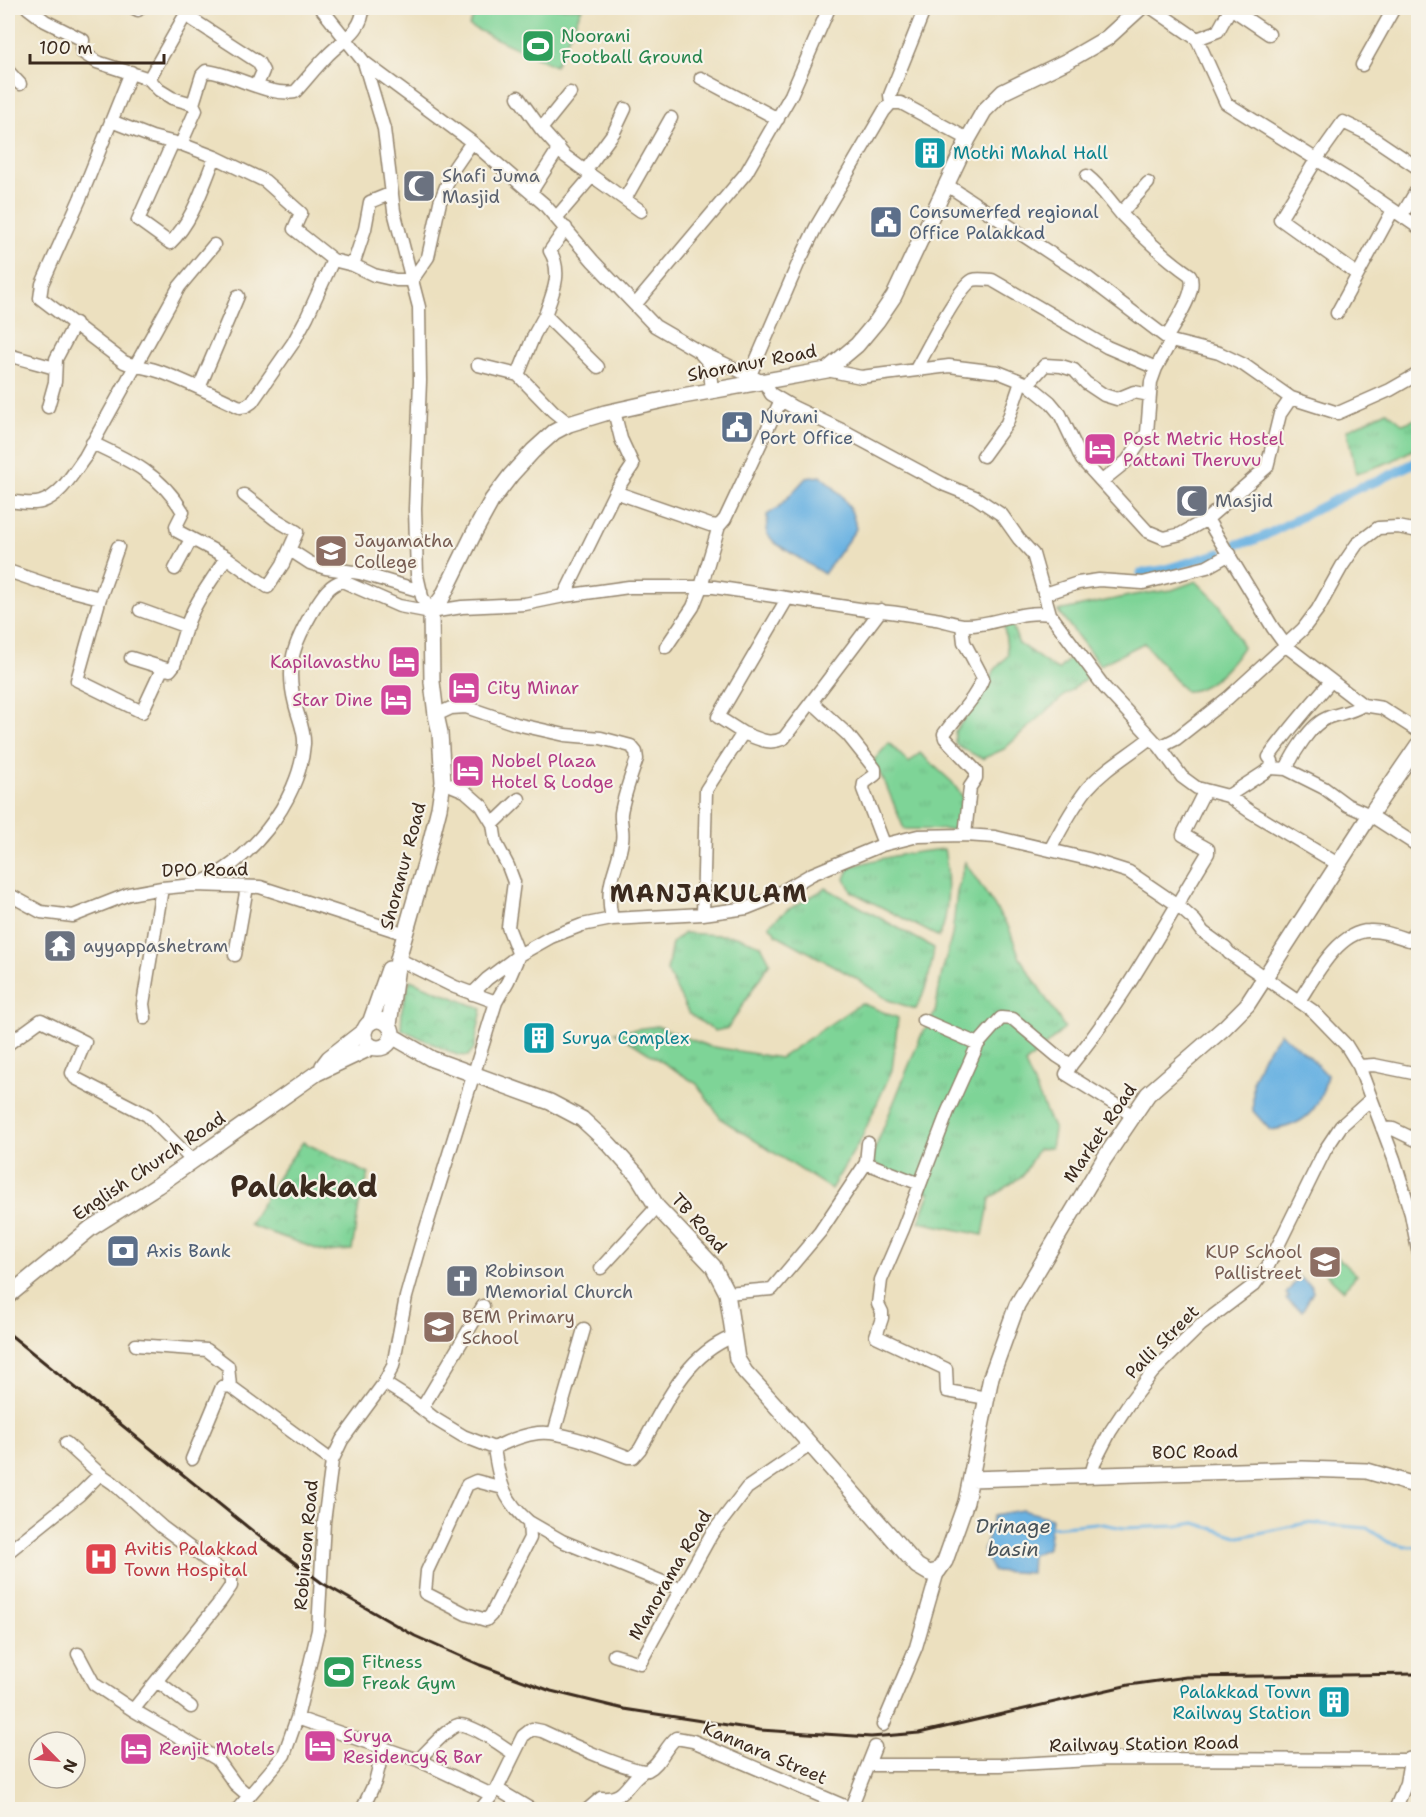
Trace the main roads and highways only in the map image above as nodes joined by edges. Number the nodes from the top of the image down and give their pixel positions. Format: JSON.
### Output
{"nodes":[{"id":1,"x":1140,"y":8,"type":"edge"},
{"id":2,"x":436,"y":715,"type":"junction"},
{"id":3,"x":1419,"y":745,"type":"edge"},
{"id":4,"x":403,"y":933,"type":"junction"},
{"id":5,"x":368,"y":1026,"type":"junction"},
{"id":6,"x":384,"y":1039,"type":"junction"},
{"id":7,"x":317,"y":1073,"type":"junction"},
{"id":8,"x":8,"y":1296,"type":"edge"},
{"id":9,"x":970,"y":1479,"type":"junction"},
{"id":10,"x":1419,"y":1486,"type":"edge"},
{"id":11,"x":938,"y":1571,"type":"joint"}],
"edges":[{"from":1,"to":2,"type":"main road","name":"Shoranur Road"},
{"from":2,"to":4,"type":"main road","name":"Shoranur Road"},
{"from":2,"to":4,"type":"main road","name":"Shoranur Road"},
{"from":3,"to":9,"type":"main road","name":"Market Road"},
{"from":4,"to":5,"type":"main road","name":"Shoranur Road"},
{"from":4,"to":6,"type":"main road","name":"Shoranur Road"},
{"from":5,"to":6,"type":"main road"},
{"from":5,"to":6,"type":"main road"},
{"from":5,"to":7,"type":"main road","name":"English Church Road"},
{"from":6,"to":7,"type":"main road","name":"English Church Road"},
{"from":6,"to":11,"type":"main road","name":"TB Road"},
{"from":7,"to":8,"type":"main road","name":"English Church Road"},
{"from":9,"to":10,"type":"main road","name":"BOC Road"},
{"from":9,"to":11,"type":"main road","name":"Market Road"}]}
